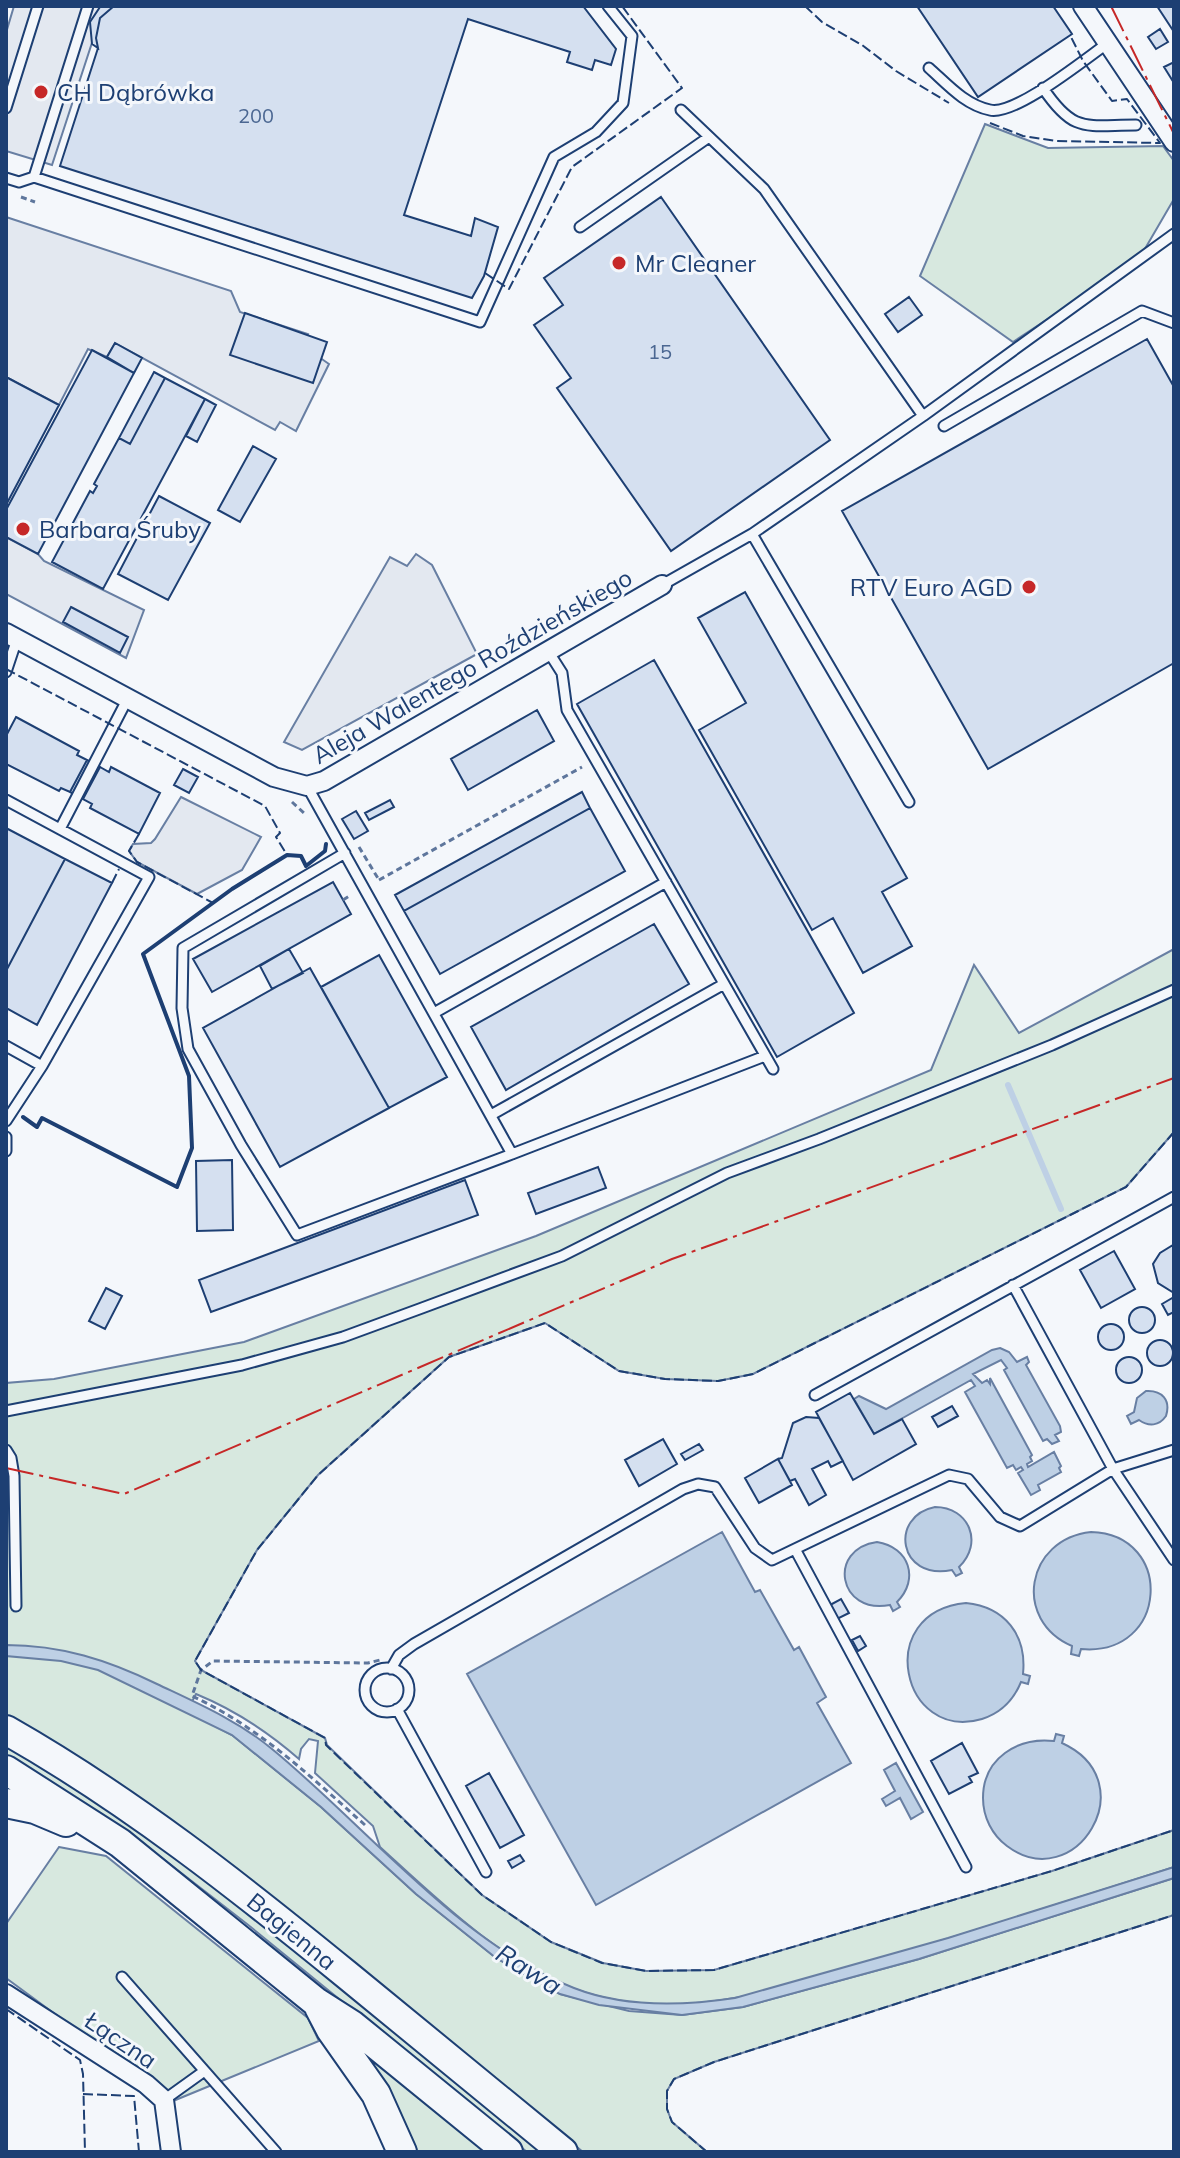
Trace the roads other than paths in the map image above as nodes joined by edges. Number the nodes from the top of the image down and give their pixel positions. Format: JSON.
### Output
{"nodes":[{"id":1,"x":38,"y":6,"type":"edge"},
{"id":2,"x":88,"y":6,"type":"edge"},
{"id":3,"x":608,"y":6,"type":"edge"},
{"id":4,"x":1083,"y":6,"type":"edge"},
{"id":5,"x":1108,"y":43,"type":"junction"},
{"id":6,"x":929,"y":68,"type":"dead end"},
{"id":7,"x":1043,"y":88,"type":"junction"},
{"id":8,"x":6,"y":108,"type":"edge"},
{"id":9,"x":681,"y":110,"type":"dead end"},
{"id":10,"x":1136,"y":125,"type":"dead end"},
{"id":11,"x":709,"y":137,"type":"junction"},
{"id":12,"x":1174,"y":142,"type":"edge"},
{"id":13,"x":34,"y":177,"type":"junction"},
{"id":14,"x":6,"y":178,"type":"edge"},
{"id":15,"x":580,"y":227,"type":"dead end"},
{"id":16,"x":1174,"y":234,"type":"edge"},
{"id":17,"x":1174,"y":323,"type":"edge"},
{"id":18,"x":923,"y":416,"type":"junction"},
{"id":19,"x":944,"y":426,"type":"dead end"},
{"id":20,"x":752,"y":534,"type":"junction"},
{"id":21,"x":662,"y":585,"type":"joint"},
{"id":22,"x":12,"y":636,"type":"edge"},
{"id":23,"x":548,"y":651,"type":"junction"},
{"id":24,"x":6,"y":672,"type":"edge"},
{"id":25,"x":128,"y":698,"type":"junction"},
{"id":26,"x":307,"y":786,"type":"junction"},
{"id":27,"x":6,"y":800,"type":"edge"},
{"id":28,"x":909,"y":802,"type":"dead end"},
{"id":29,"x":60,"y":829,"type":"junction"},
{"id":30,"x":345,"y":853,"type":"junction"},
{"id":31,"x":666,"y":882,"type":"junction"},
{"id":32,"x":724,"y":984,"type":"junction"},
{"id":33,"x":1174,"y":990,"type":"edge"},
{"id":34,"x":434,"y":1013,"type":"junction"},
{"id":35,"x":6,"y":1046,"type":"edge"},
{"id":36,"x":765,"y":1056,"type":"junction"},
{"id":37,"x":42,"y":1066,"type":"junction"},
{"id":38,"x":773,"y":1069,"type":"dead end"},
{"id":39,"x":491,"y":1115,"type":"junction"},
{"id":40,"x":6,"y":1121,"type":"edge"},
{"id":41,"x":6,"y":1137,"type":"edge"},
{"id":42,"x":6,"y":1151,"type":"edge"},
{"id":43,"x":512,"y":1154,"type":"junction"},
{"id":44,"x":1174,"y":1197,"type":"edge"},
{"id":45,"x":1013,"y":1285,"type":"junction"},
{"id":46,"x":815,"y":1395,"type":"dead end"},
{"id":47,"x":6,"y":1411,"type":"edge"},
{"id":48,"x":6,"y":1450,"type":"edge"},
{"id":49,"x":1174,"y":1450,"type":"edge"},
{"id":50,"x":1113,"y":1469,"type":"junction"},
{"id":51,"x":795,"y":1549,"type":"junction"},
{"id":52,"x":1174,"y":1560,"type":"edge"},
{"id":53,"x":16,"y":1606,"type":"dead end"},
{"id":54,"x":391,"y":1669,"type":"junction"},
{"id":55,"x":397,"y":1709,"type":"junction"},
{"id":56,"x":6,"y":1730,"type":"edge"},
{"id":57,"x":6,"y":1770,"type":"edge"},
{"id":58,"x":6,"y":1803,"type":"edge"},
{"id":59,"x":120,"y":1843,"type":"junction"},
{"id":60,"x":966,"y":1867,"type":"dead end"},
{"id":61,"x":486,"y":1872,"type":"dead end"},
{"id":62,"x":122,"y":1977,"type":"dead end"},
{"id":63,"x":6,"y":1994,"type":"edge"},
{"id":64,"x":316,"y":2002,"type":"junction"},
{"id":65,"x":203,"y":2072,"type":"junction"},
{"id":66,"x":164,"y":2100,"type":"junction"},
{"id":67,"x":171,"y":2152,"type":"edge"},
{"id":68,"x":276,"y":2152,"type":"edge"},
{"id":69,"x":402,"y":2152,"type":"edge"},
{"id":70,"x":508,"y":2152,"type":"edge"},
{"id":71,"x":563,"y":2152,"type":"edge"}],
"edges":[{"from":1,"to":8,"type":"lane"},
{"from":2,"to":13,"type":"lane"},
{"from":3,"to":13,"type":"lane"},
{"from":4,"to":5,"type":"street"},
{"from":5,"to":7,"type":"lane"},
{"from":5,"to":12,"type":"street"},
{"from":6,"to":7,"type":"lane"},
{"from":7,"to":10,"type":"lane"},
{"from":9,"to":11,"type":"lane"},
{"from":11,"to":15,"type":"lane"},
{"from":11,"to":18,"type":"lane"},
{"from":13,"to":14,"type":"lane"},
{"from":16,"to":18,"type":"lane"},
{"from":17,"to":19,"type":"lane"},
{"from":18,"to":20,"type":"lane"},
{"from":20,"to":21,"type":"lane"},
{"from":20,"to":28,"type":"lane"},
{"from":21,"to":23,"type":"street","name":"Aleja Walentego Roździeńskiego"},
{"from":22,"to":24,"type":"lane"},
{"from":22,"to":25,"type":"street","name":"Aleja Walentego Roździeńskiego"},
{"from":23,"to":26,"type":"street","name":"Aleja Walentego Roździeńskiego"},
{"from":23,"to":31,"type":"lane"},
{"from":25,"to":26,"type":"street","name":"Aleja Walentego Roździeńskiego"},
{"from":25,"to":29,"type":"lane"},
{"from":26,"to":30,"type":"lane"},
{"from":27,"to":29,"type":"lane"},
{"from":29,"to":37,"type":"lane"},
{"from":30,"to":34,"type":"lane"},
{"from":30,"to":43,"type":"lane"},
{"from":31,"to":32,"type":"lane"},
{"from":31,"to":34,"type":"lane"},
{"from":32,"to":36,"type":"lane"},
{"from":32,"to":39,"type":"lane"},
{"from":33,"to":47,"type":"lane"},
{"from":34,"to":39,"type":"lane"},
{"from":35,"to":37,"type":"lane"},
{"from":36,"to":38,"type":"lane"},
{"from":36,"to":43,"type":"lane"},
{"from":37,"to":40,"type":"lane"},
{"from":39,"to":43,"type":"lane"},
{"from":41,"to":42,"type":"lane"},
{"from":44,"to":45,"type":"lane"},
{"from":45,"to":46,"type":"lane"},
{"from":45,"to":50,"type":"lane"},
{"from":48,"to":53,"type":"lane"},
{"from":49,"to":50,"type":"lane"},
{"from":50,"to":51,"type":"lane"},
{"from":50,"to":52,"type":"lane"},
{"from":51,"to":54,"type":"lane"},
{"from":51,"to":60,"type":"lane"},
{"from":54,"to":55,"type":"lane"},
{"from":54,"to":55,"type":"lane"},
{"from":55,"to":61,"type":"lane"},
{"from":56,"to":71,"type":"main road","name":"Bagienna"},
{"from":57,"to":59,"type":"main road","name":"Bagienna"},
{"from":58,"to":59,"type":"main road"},
{"from":59,"to":64,"type":"main road","name":"Bagienna"},
{"from":62,"to":65,"type":"lane"},
{"from":63,"to":66,"type":"street","name":"Łączna"},
{"from":64,"to":69,"type":"main road"},
{"from":64,"to":70,"type":"main road","name":"Bagienna"},
{"from":65,"to":66,"type":"lane"},
{"from":65,"to":68,"type":"lane"},
{"from":66,"to":67,"type":"street","name":"Łączna"}]}
